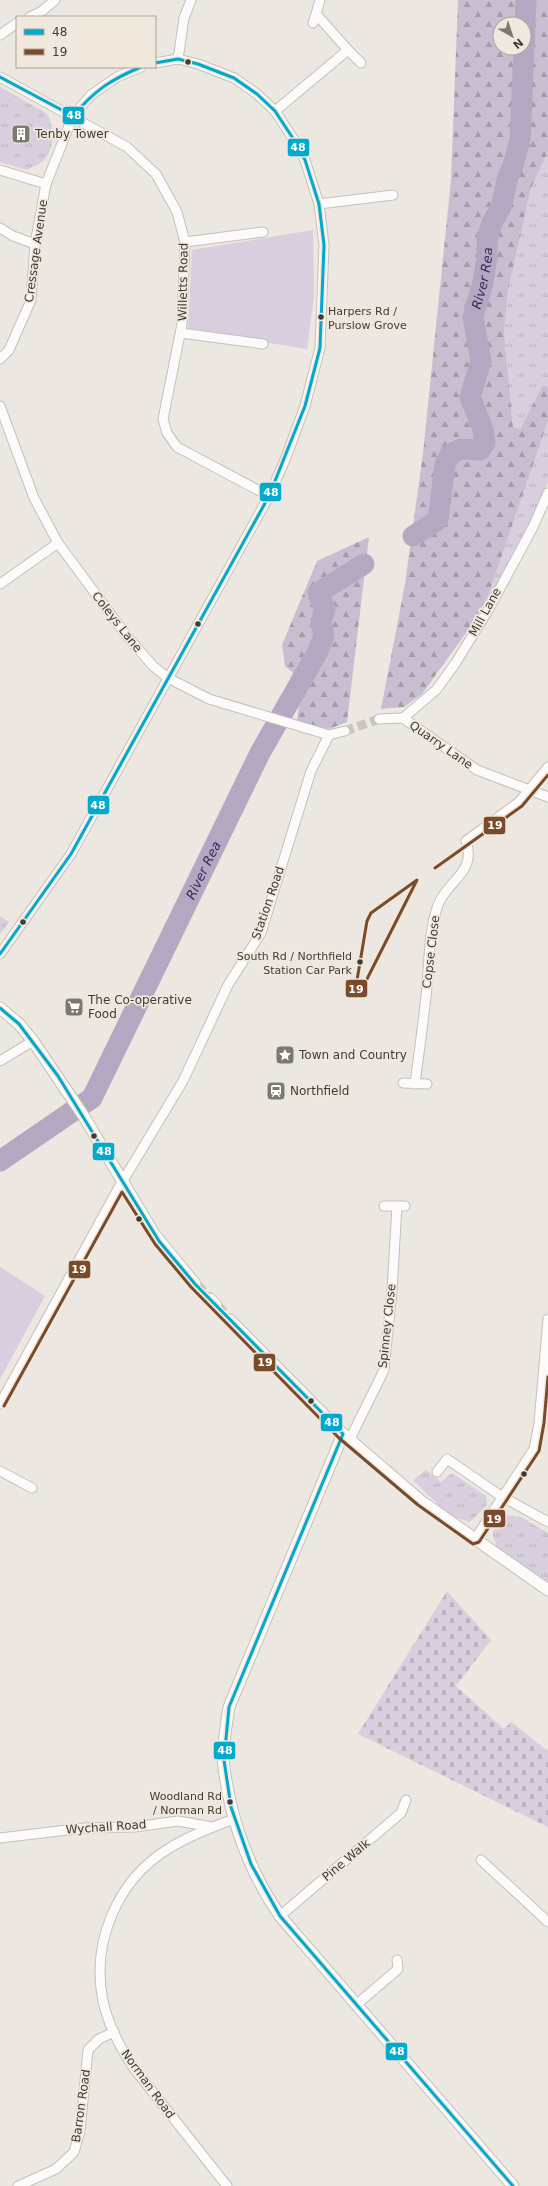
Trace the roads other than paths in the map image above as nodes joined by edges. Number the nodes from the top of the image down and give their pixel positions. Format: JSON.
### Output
{"nodes":[{"id":1,"x":55,"y":0,"type":"edge"},
{"id":2,"x":191,"y":0,"type":"edge"},
{"id":3,"x":320,"y":0,"type":"edge"},
{"id":4,"x":316,"y":14,"type":"junction"},
{"id":5,"x":32,"y":16,"type":"edge"},
{"id":6,"x":313,"y":23,"type":"dead end"},
{"id":7,"x":16,"y":24,"type":"edge"},
{"id":8,"x":0,"y":35,"type":"edge"},
{"id":9,"x":348,"y":50,"type":"junction"},
{"id":10,"x":178,"y":59,"type":"junction"},
{"id":11,"x":156,"y":64,"type":"edge"},
{"id":12,"x":361,"y":64,"type":"dead end"},
{"id":13,"x":139,"y":68,"type":"edge"},
{"id":14,"x":0,"y":77,"type":"edge"},
{"id":15,"x":275,"y":111,"type":"junction"},
{"id":16,"x":73,"y":116,"type":"junction"},
{"id":17,"x":0,"y":170,"type":"edge"},
{"id":18,"x":46,"y":184,"type":"junction"},
{"id":19,"x":393,"y":195,"type":"dead end"},
{"id":20,"x":319,"y":204,"type":"junction"},
{"id":21,"x":0,"y":228,"type":"edge"},
{"id":22,"x":263,"y":232,"type":"dead end"},
{"id":23,"x":185,"y":242,"type":"junction"},
{"id":24,"x":35,"y":244,"type":"junction"},
{"id":25,"x":181,"y":333,"type":"junction"},
{"id":26,"x":263,"y":344,"type":"dead end"},
{"id":27,"x":0,"y":359,"type":"edge"},
{"id":28,"x":0,"y":406,"type":"edge"},
{"id":29,"x":548,"y":493,"type":"edge"},
{"id":30,"x":268,"y":496,"type":"junction"},
{"id":31,"x":58,"y":543,"type":"junction"},
{"id":32,"x":0,"y":584,"type":"edge"},
{"id":33,"x":168,"y":678,"type":"junction"},
{"id":34,"x":403,"y":718,"type":"junction"},
{"id":35,"x":379,"y":719,"type":"tunnel mouth"},
{"id":36,"x":345,"y":730,"type":"tunnel mouth"},
{"id":37,"x":329,"y":736,"type":"junction"},
{"id":38,"x":548,"y":767,"type":"edge"},
{"id":39,"x":531,"y":789,"type":"junction"},
{"id":40,"x":548,"y":797,"type":"edge"},
{"id":41,"x":0,"y":954,"type":"edge"},
{"id":42,"x":0,"y":1008,"type":"edge"},
{"id":43,"x":33,"y":1041,"type":"junction"},
{"id":44,"x":0,"y":1061,"type":"edge"},
{"id":45,"x":403,"y":1083,"type":"dead end"},
{"id":46,"x":414,"y":1084,"type":"junction"},
{"id":47,"x":426,"y":1084,"type":"dead end"},
{"id":48,"x":122,"y":1182,"type":"junction"},
{"id":49,"x":384,"y":1206,"type":"dead end"},
{"id":50,"x":195,"y":1284,"type":"tunnel mouth"},
{"id":51,"x":548,"y":1319,"type":"edge"},
{"id":52,"x":230,"y":1320,"type":"tunnel mouth"},
{"id":53,"x":0,"y":1404,"type":"edge"},
{"id":54,"x":346,"y":1436,"type":"junction"},
{"id":55,"x":0,"y":1470,"type":"edge"},
{"id":56,"x":437,"y":1472,"type":"dead end"},
{"id":57,"x":32,"y":1488,"type":"dead end"},
{"id":58,"x":502,"y":1496,"type":"junction"},
{"id":59,"x":548,"y":1522,"type":"edge"},
{"id":60,"x":475,"y":1539,"type":"junction"},
{"id":61,"x":548,"y":1590,"type":"edge"},
{"id":62,"x":406,"y":1800,"type":"dead end"},
{"id":63,"x":234,"y":1819,"type":"junction"},
{"id":64,"x":212,"y":1827,"type":"junction"},
{"id":65,"x":0,"y":1838,"type":"edge"},
{"id":66,"x":481,"y":1860,"type":"dead end"},
{"id":67,"x":280,"y":1916,"type":"junction"},
{"id":68,"x":548,"y":1922,"type":"edge"},
{"id":69,"x":400,"y":1967,"type":"dead end"},
{"id":70,"x":356,"y":2005,"type":"junction"},
{"id":71,"x":114,"y":2032,"type":"junction"},
{"id":72,"x":18,"y":2186,"type":"edge"},
{"id":73,"x":227,"y":2186,"type":"edge"},
{"id":74,"x":513,"y":2186,"type":"edge"}],
"edges":[{"from":1,"to":5,"type":"street"},
{"from":2,"to":10,"type":"street"},
{"from":3,"to":4,"type":"street"},
{"from":4,"to":6,"type":"street"},
{"from":4,"to":9,"type":"street"},
{"from":7,"to":8,"type":"street"},
{"from":9,"to":12,"type":"street"},
{"from":9,"to":15,"type":"street"},
{"from":10,"to":11,"type":"street"},
{"from":10,"to":15,"type":"street"},
{"from":13,"to":16,"type":"street","name":"Cressage Avenue"},
{"from":14,"to":16,"type":"street","name":"Willetts Road"},
{"from":15,"to":20,"type":"street"},
{"from":16,"to":18,"type":"street","name":"Cressage Avenue"},
{"from":16,"to":23,"type":"street","name":"Willetts Road"},
{"from":17,"to":18,"type":"street"},
{"from":18,"to":24,"type":"street","name":"Cressage Avenue"},
{"from":19,"to":20,"type":"street"},
{"from":20,"to":30,"type":"street"},
{"from":21,"to":24,"type":"street"},
{"from":22,"to":23,"type":"street"},
{"from":23,"to":25,"type":"street","name":"Willetts Road"},
{"from":24,"to":27,"type":"street","name":"Cressage Avenue"},
{"from":25,"to":26,"type":"street"},
{"from":25,"to":30,"type":"street","name":"Willetts Road"},
{"from":28,"to":31,"type":"street","name":"Coleys Lane"},
{"from":29,"to":34,"type":"street","name":"Mill Lane"},
{"from":30,"to":33,"type":"street"},
{"from":31,"to":32,"type":"street"},
{"from":31,"to":33,"type":"street","name":"Coleys Lane"},
{"from":33,"to":37,"type":"street","name":"Coleys Lane"},
{"from":33,"to":41,"type":"street"},
{"from":34,"to":35,"type":"street","name":"Quarry Lane"},
{"from":34,"to":39,"type":"street","name":"Quarry Lane"},
{"from":36,"to":37,"type":"street"},
{"from":37,"to":48,"type":"street","name":"Station Road"},
{"from":38,"to":39,"type":"street"},
{"from":39,"to":40,"type":"street","name":"Quarry Lane"},
{"from":39,"to":46,"type":"street","name":"Copse Close"},
{"from":42,"to":43,"type":"street"},
{"from":43,"to":44,"type":"street"},
{"from":43,"to":48,"type":"street"},
{"from":45,"to":46,"type":"street"},
{"from":46,"to":47,"type":"street"},
{"from":48,"to":50,"type":"street"},
{"from":48,"to":53,"type":"street","name":"Station Road"},
{"from":49,"to":54,"type":"street","name":"Spinney Close"},
{"from":51,"to":58,"type":"street"},
{"from":52,"to":54,"type":"street"},
{"from":54,"to":60,"type":"street"},
{"from":54,"to":63,"type":"street"},
{"from":55,"to":57,"type":"street"},
{"from":56,"to":58,"type":"street"},
{"from":58,"to":59,"type":"street"},
{"from":58,"to":60,"type":"street"},
{"from":60,"to":61,"type":"street"},
{"from":62,"to":67,"type":"street","name":"Pine Walk"},
{"from":63,"to":64,"type":"street","name":"Norman Road"},
{"from":63,"to":67,"type":"street"},
{"from":64,"to":65,"type":"street","name":"Wychall Road"},
{"from":64,"to":71,"type":"street","name":"Norman Road"},
{"from":66,"to":68,"type":"street"},
{"from":67,"to":70,"type":"street"},
{"from":69,"to":70,"type":"street"},
{"from":70,"to":74,"type":"street"},
{"from":71,"to":72,"type":"street","name":"Barron Road"},
{"from":71,"to":73,"type":"street","name":"Norman Road"}]}
